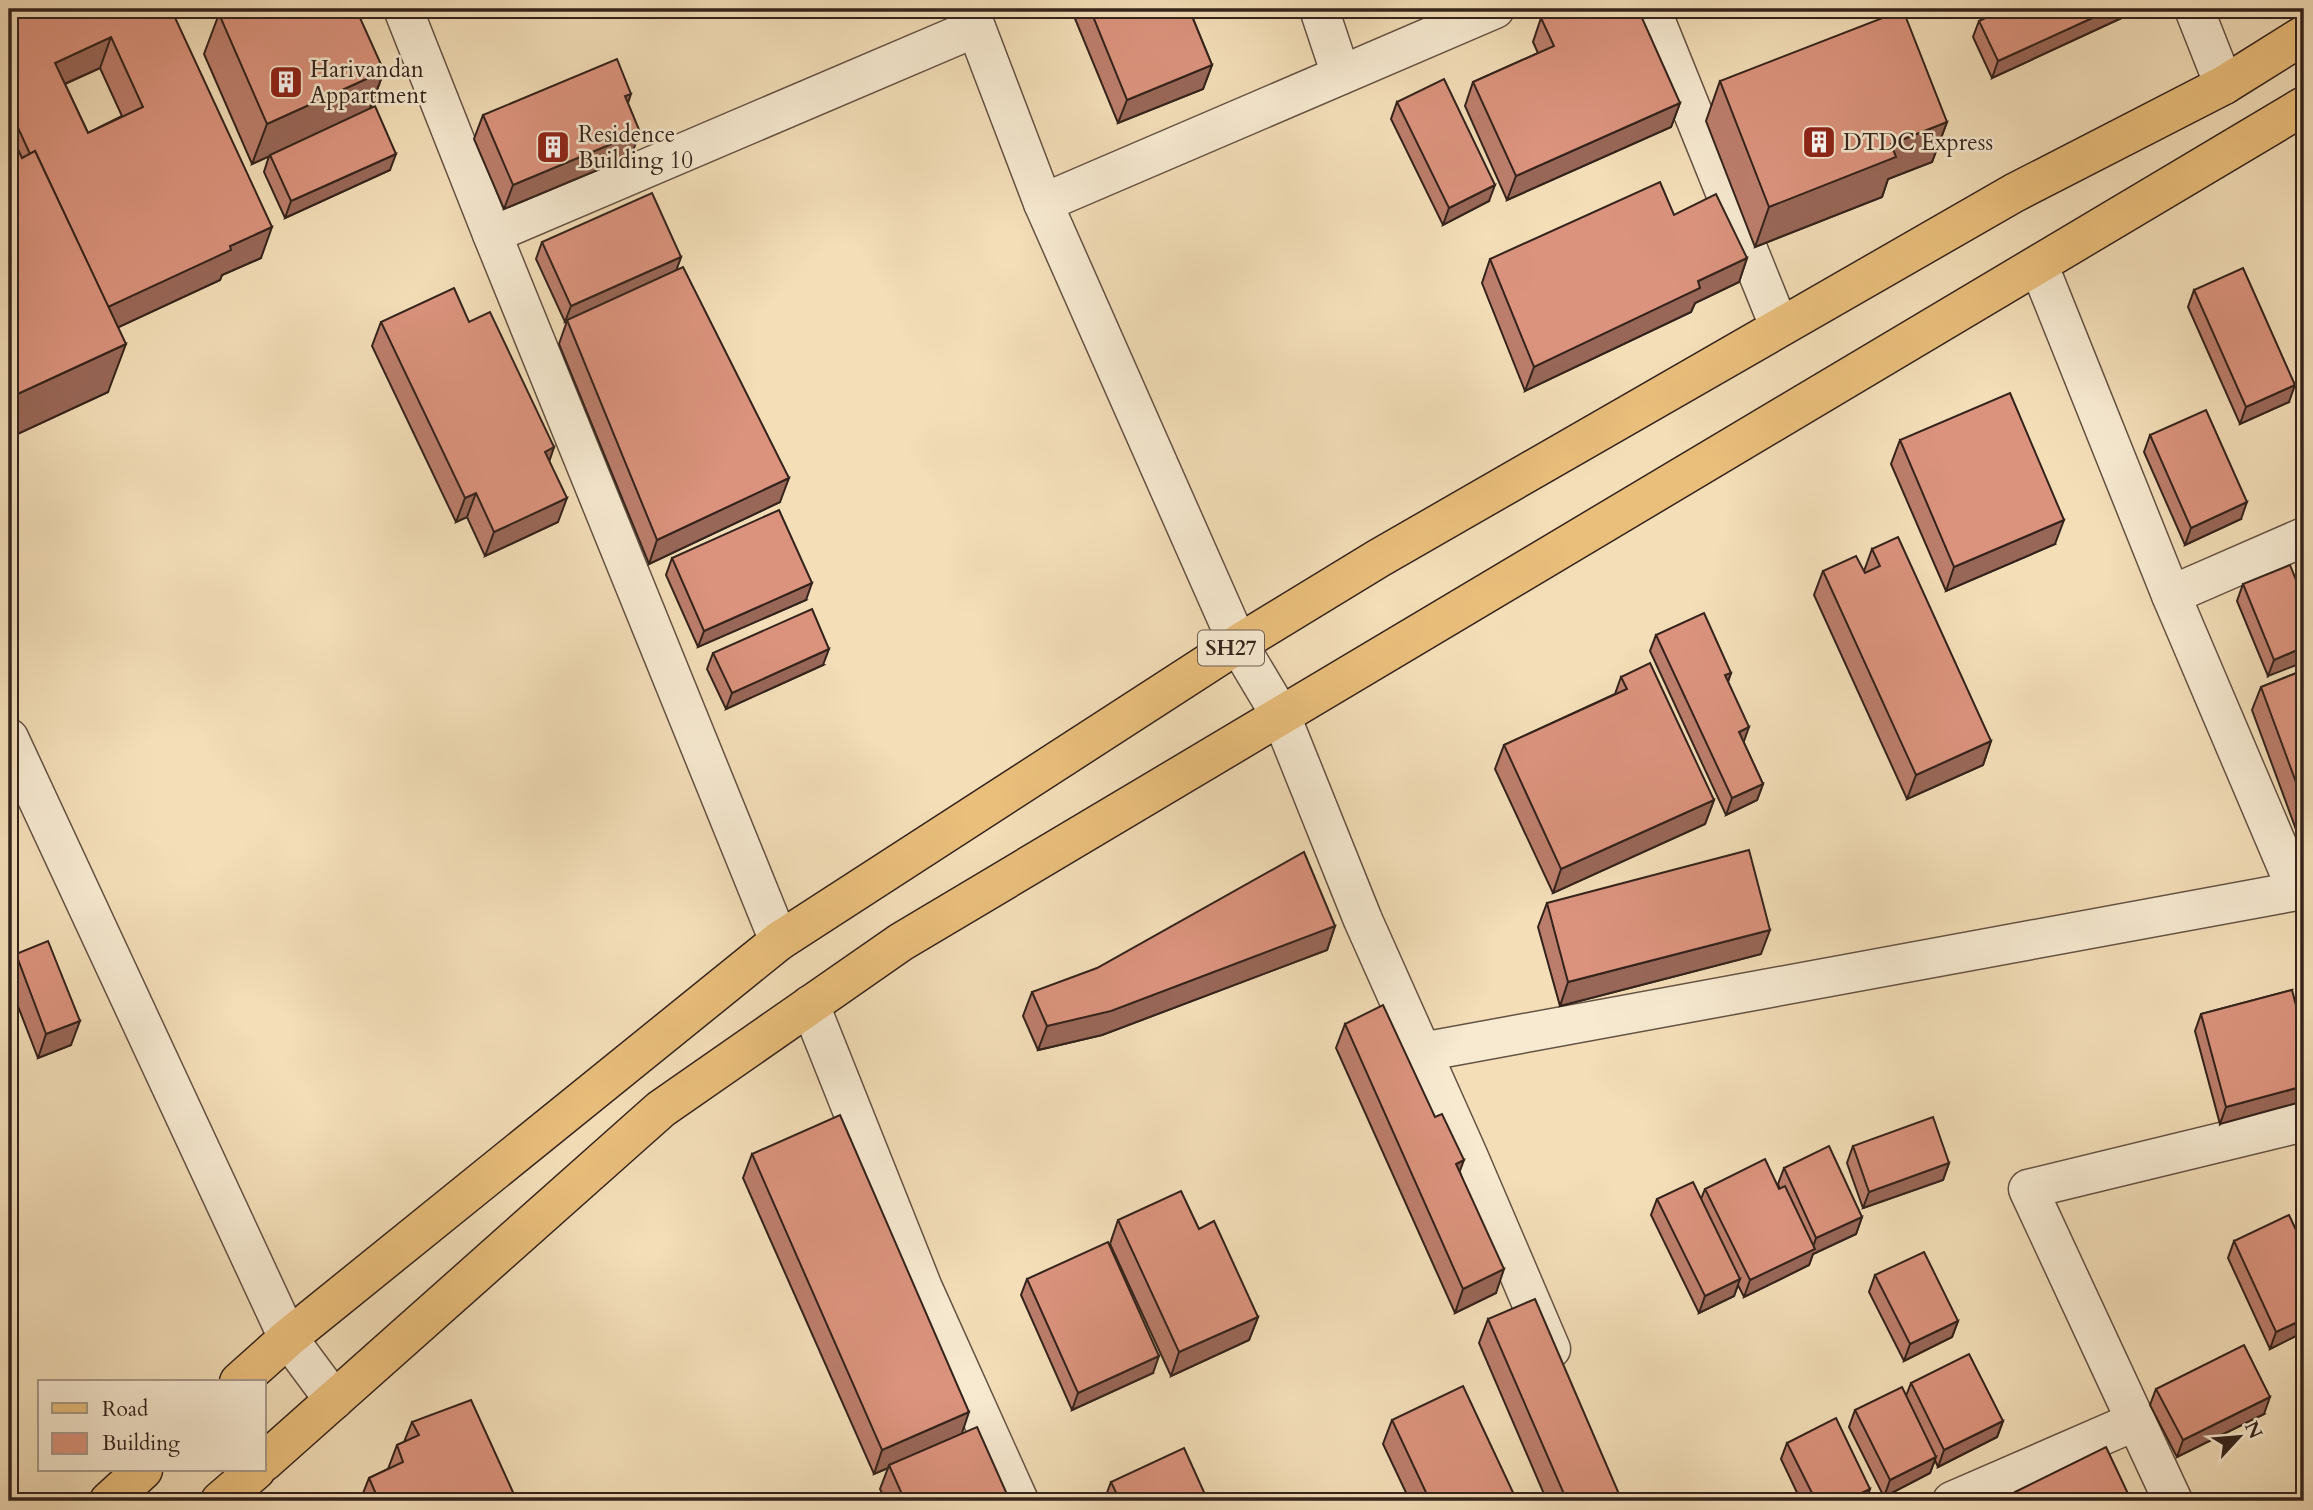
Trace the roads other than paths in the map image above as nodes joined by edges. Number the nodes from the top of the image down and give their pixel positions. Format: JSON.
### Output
{"nodes":[{"id":1,"x":403,"y":9,"type":"edge"},
{"id":2,"x":1319,"y":9,"type":"edge"},
{"id":3,"x":1495,"y":9,"type":"edge"},
{"id":4,"x":1651,"y":9,"type":"edge"},
{"id":5,"x":2194,"y":9,"type":"edge"},
{"id":6,"x":972,"y":19,"type":"edge"},
{"id":7,"x":2304,"y":35,"type":"edge"},
{"id":8,"x":1341,"y":75,"type":"junction"},
{"id":9,"x":2224,"y":85,"type":"junction"},
{"id":10,"x":2304,"y":106,"type":"edge"},
{"id":11,"x":1044,"y":203,"type":"junction"},
{"id":12,"x":492,"y":234,"type":"junction"},
{"id":13,"x":2039,"y":266,"type":"junction"},
{"id":14,"x":1779,"y":326,"type":"junction"},
{"id":15,"x":2304,"y":537,"type":"edge"},
{"id":16,"x":2171,"y":595,"type":"junction"},
{"id":17,"x":1238,"y":644,"type":"junction"},
{"id":18,"x":1281,"y":716,"type":"junction"},
{"id":19,"x":9,"y":738,"type":"edge"},
{"id":20,"x":2302,"y":896,"type":"edge"},
{"id":21,"x":779,"y":941,"type":"junction"},
{"id":22,"x":810,"y":1005,"type":"junction"},
{"id":23,"x":1422,"y":1052,"type":"junction"},
{"id":24,"x":2304,"y":1122,"type":"edge"},
{"id":25,"x":288,"y":1338,"type":"junction"},
{"id":26,"x":241,"y":1380,"type":"edge"},
{"id":27,"x":1567,"y":1385,"type":"edge"},
{"id":28,"x":334,"y":1400,"type":"junction"},
{"id":29,"x":2136,"y":1421,"type":"junction"},
{"id":30,"x":266,"y":1460,"type":"edge"},
{"id":31,"x":141,"y":1472,"type":"edge"},
{"id":32,"x":254,"y":1472,"type":"edge"},
{"id":33,"x":109,"y":1501,"type":"edge"},
{"id":34,"x":220,"y":1501,"type":"edge"},
{"id":35,"x":1019,"y":1501,"type":"edge"},
{"id":36,"x":1952,"y":1501,"type":"edge"},
{"id":37,"x":2173,"y":1501,"type":"edge"}],
"edges":[{"from":1,"to":12,"type":"street"},
{"from":2,"to":8,"type":"street"},
{"from":3,"to":8,"type":"street"},
{"from":4,"to":14,"type":"street"},
{"from":5,"to":9,"type":"street"},
{"from":6,"to":11,"type":"street"},
{"from":6,"to":12,"type":"street"},
{"from":7,"to":9,"type":"main road","number":"SH27"},
{"from":8,"to":11,"type":"street"},
{"from":9,"to":14,"type":"main road","number":"SH27"},
{"from":10,"to":13,"type":"main road"},
{"from":11,"to":17,"type":"street"},
{"from":12,"to":21,"type":"street"},
{"from":13,"to":16,"type":"street"},
{"from":13,"to":18,"type":"main road"},
{"from":14,"to":17,"type":"main road","number":"SH27"},
{"from":15,"to":16,"type":"street"},
{"from":16,"to":20,"type":"street"},
{"from":17,"to":18,"type":"street"},
{"from":17,"to":21,"type":"main road","number":"SH27"},
{"from":18,"to":22,"type":"main road"},
{"from":18,"to":23,"type":"street"},
{"from":19,"to":25,"type":"street"},
{"from":20,"to":23,"type":"street"},
{"from":21,"to":25,"type":"main road","number":"SH27"},
{"from":22,"to":28,"type":"main road"},
{"from":22,"to":35,"type":"street"},
{"from":23,"to":27,"type":"street"},
{"from":24,"to":29,"type":"street"},
{"from":25,"to":26,"type":"main road","number":"SH27"},
{"from":25,"to":28,"type":"street"},
{"from":28,"to":30,"type":"main road"},
{"from":29,"to":36,"type":"street"},
{"from":29,"to":37,"type":"street"},
{"from":31,"to":33,"type":"main road"},
{"from":32,"to":34,"type":"main road"}]}
